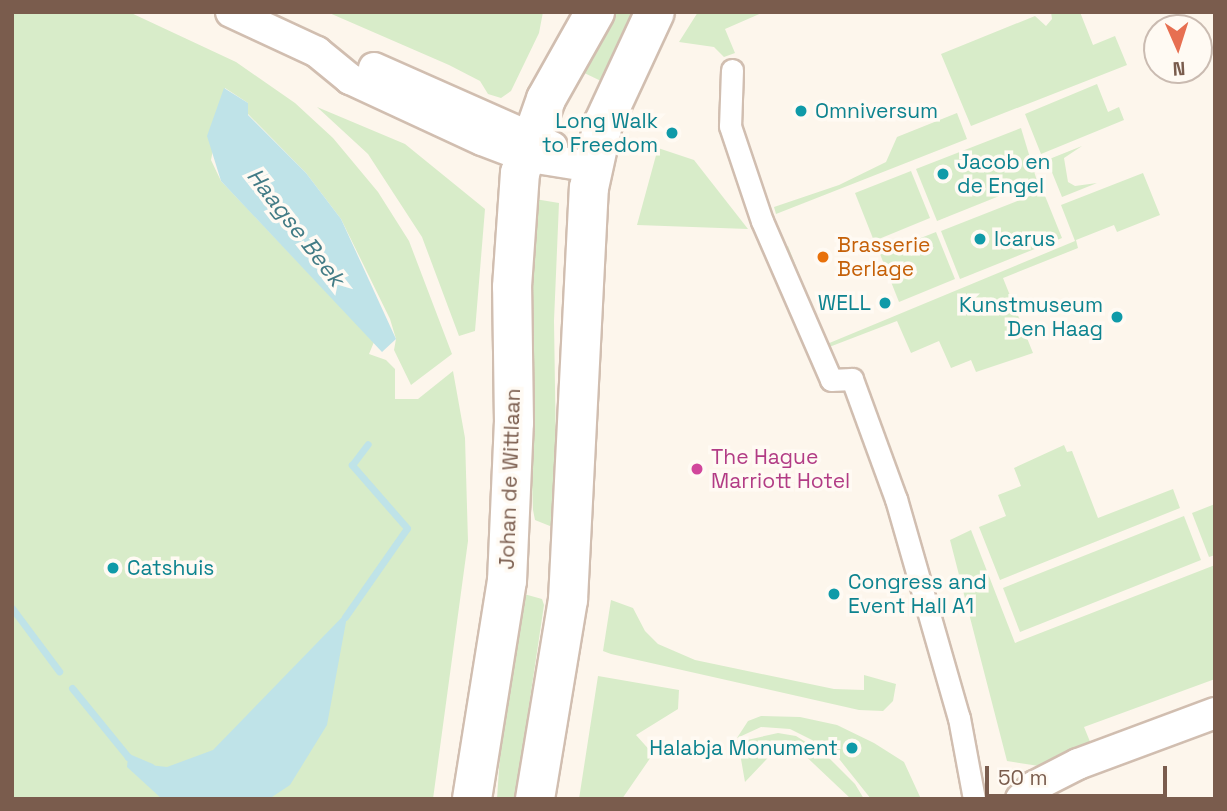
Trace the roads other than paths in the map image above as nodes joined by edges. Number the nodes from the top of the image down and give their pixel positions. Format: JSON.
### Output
{"nodes":[{"id":1,"x":231,"y":12,"type":"edge"},
{"id":2,"x":595,"y":12,"type":"edge"},
{"id":3,"x":655,"y":12,"type":"edge"},
{"id":4,"x":732,"y":70,"type":"dead end"},
{"id":5,"x":527,"y":147,"type":"junction"},
{"id":6,"x":592,"y":167,"type":"junction"},
{"id":7,"x":507,"y":581,"type":"junction"},
{"id":8,"x":568,"y":600,"type":"junction"},
{"id":9,"x":1215,"y":713,"type":"edge"},
{"id":10,"x":472,"y":799,"type":"edge"},
{"id":11,"x":535,"y":799,"type":"edge"},
{"id":12,"x":974,"y":799,"type":"edge"},
{"id":13,"x":1021,"y":799,"type":"edge"}],
"edges":[{"from":1,"to":5,"type":"street"},
{"from":2,"to":5,"type":"main road","name":"Johan de Wittlaan"},
{"from":3,"to":6,"type":"main road"},
{"from":4,"to":12,"type":"street"},
{"from":5,"to":6,"type":"street"},
{"from":5,"to":7,"type":"main road","name":"Johan de Wittlaan"},
{"from":6,"to":8,"type":"main road"},
{"from":7,"to":8,"type":"main road"},
{"from":7,"to":10,"type":"main road","name":"Johan de Wittlaan"},
{"from":8,"to":11,"type":"main road"},
{"from":9,"to":13,"type":"street"}]}
